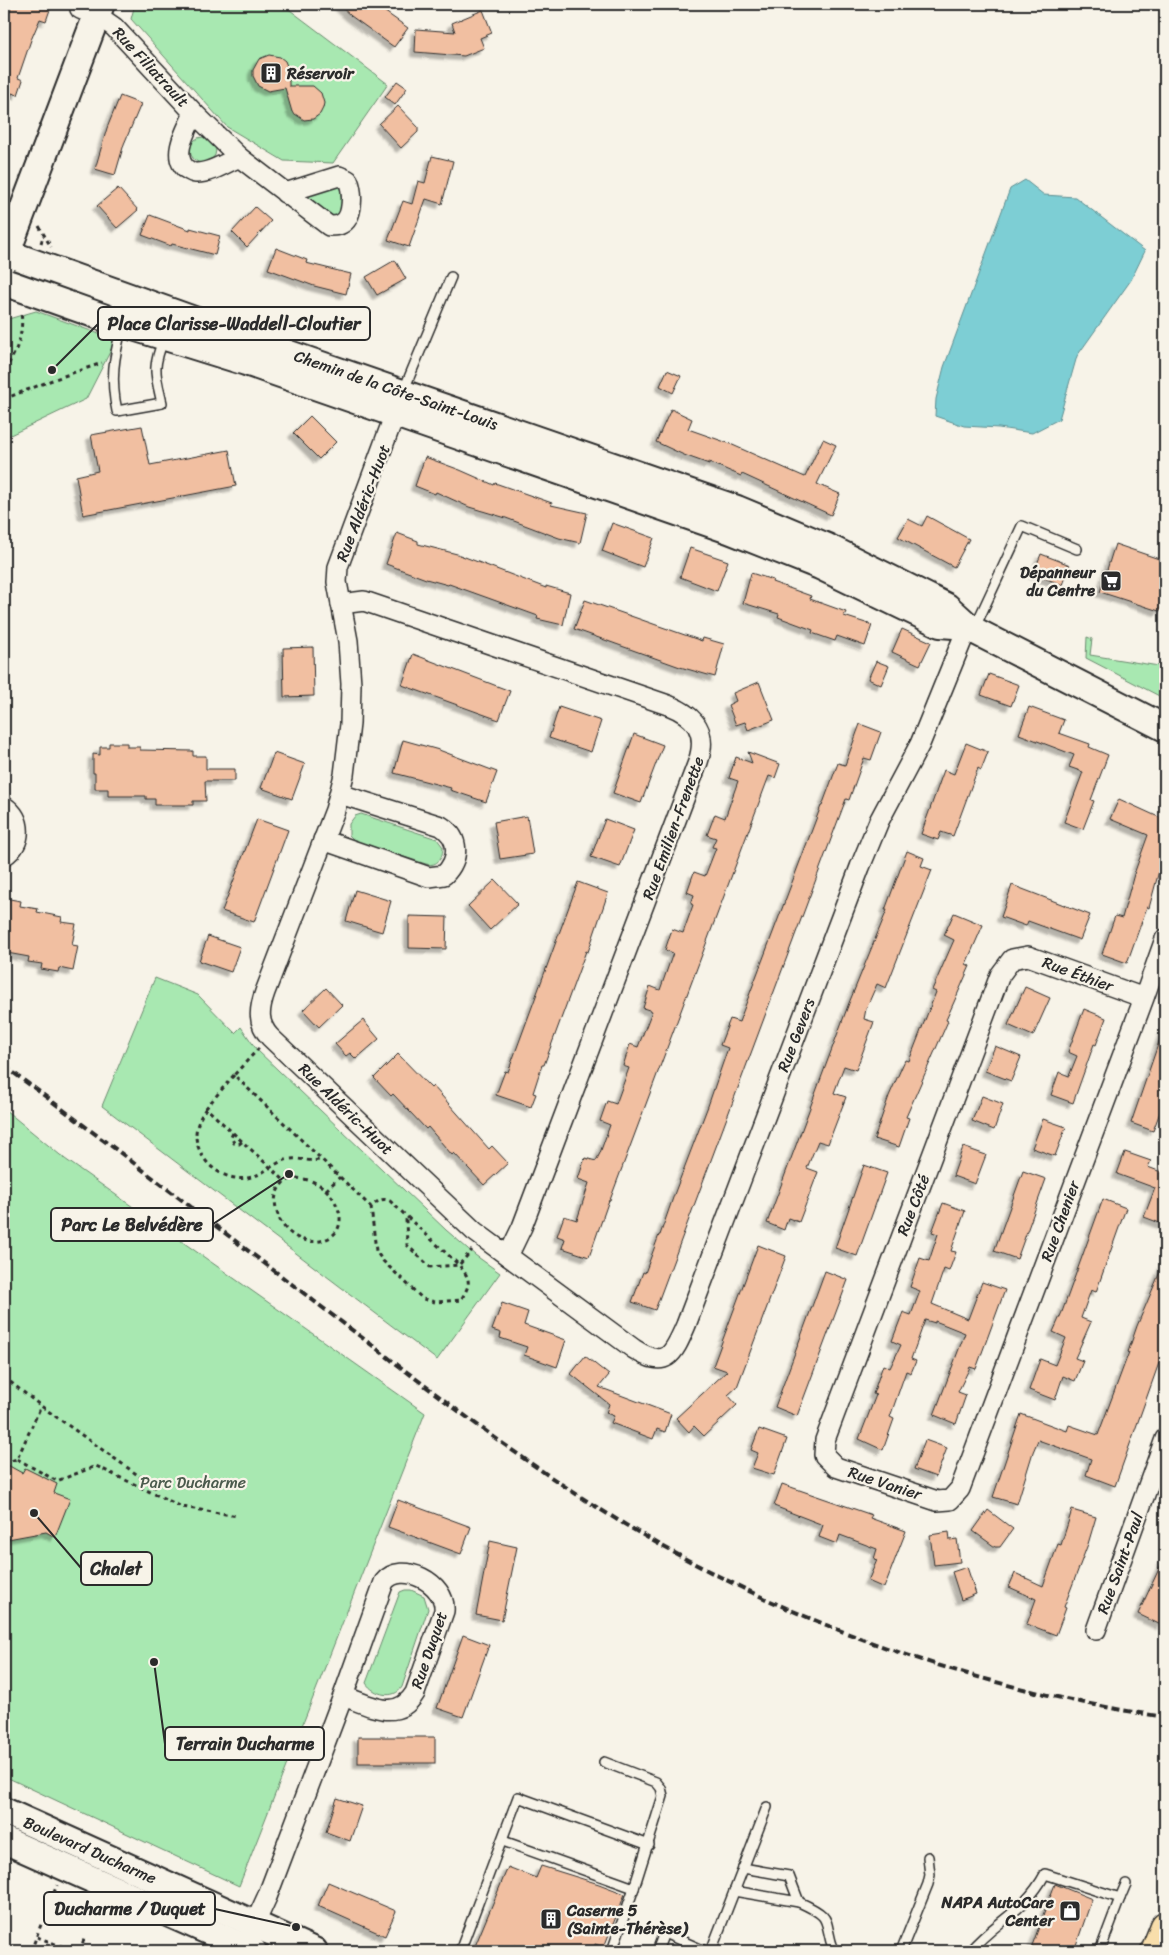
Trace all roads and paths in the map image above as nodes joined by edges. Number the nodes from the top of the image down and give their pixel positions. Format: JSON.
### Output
{"nodes":[{"id":1,"x":90,"y":8,"type":"edge"},
{"id":2,"x":194,"y":114,"type":"junction"},
{"id":3,"x":239,"y":158,"type":"junction"},
{"id":4,"x":285,"y":193,"type":"dead end"},
{"id":5,"x":4,"y":208,"type":"edge"},
{"id":6,"x":36,"y":224,"type":"dead end"},
{"id":7,"x":44,"y":234,"type":"junction"},
{"id":8,"x":40,"y":247,"type":"dead end"},
{"id":9,"x":53,"y":251,"type":"dead end"},
{"id":10,"x":4,"y":255,"type":"edge"},
{"id":11,"x":451,"y":277,"type":"dead end"},
{"id":12,"x":4,"y":282,"type":"edge"},
{"id":13,"x":20,"y":305,"type":"dead end"},
{"id":14,"x":123,"y":324,"type":"junction"},
{"id":15,"x":164,"y":337,"type":"junction"},
{"id":16,"x":104,"y":356,"type":"dead end"},
{"id":17,"x":4,"y":371,"type":"edge"},
{"id":18,"x":4,"y":399,"type":"edge"},
{"id":19,"x":400,"y":403,"type":"junction"},
{"id":20,"x":1077,"y":549,"type":"dead end"},
{"id":21,"x":341,"y":604,"type":"junction"},
{"id":22,"x":971,"y":628,"type":"junction"},
{"id":23,"x":1165,"y":728,"type":"edge"},
{"id":24,"x":340,"y":794,"type":"junction"},
{"id":25,"x":4,"y":806,"type":"edge"},
{"id":26,"x":323,"y":840,"type":"junction"},
{"id":27,"x":4,"y":856,"type":"edge"},
{"id":28,"x":1165,"y":939,"type":"edge"},
{"id":29,"x":1012,"y":959,"type":"joint"},
{"id":30,"x":1144,"y":998,"type":"junction"},
{"id":31,"x":259,"y":1048,"type":"dead end"},
{"id":32,"x":234,"y":1075,"type":"junction"},
{"id":33,"x":206,"y":1108,"type":"junction"},
{"id":34,"x":233,"y":1133,"type":"junction"},
{"id":35,"x":243,"y":1141,"type":"junction"},
{"id":36,"x":322,"y":1159,"type":"junction"},
{"id":37,"x":271,"y":1166,"type":"junction"},
{"id":38,"x":340,"y":1176,"type":"junction"},
{"id":39,"x":285,"y":1180,"type":"junction"},
{"id":40,"x":326,"y":1190,"type":"junction"},
{"id":41,"x":371,"y":1206,"type":"junction"},
{"id":42,"x":408,"y":1216,"type":"junction"},
{"id":43,"x":472,"y":1250,"type":"dead end"},
{"id":44,"x":508,"y":1256,"type":"junction"},
{"id":45,"x":459,"y":1265,"type":"junction"},
{"id":46,"x":587,"y":1312,"type":"joint"},
{"id":47,"x":4,"y":1377,"type":"edge"},
{"id":48,"x":41,"y":1406,"type":"junction"},
{"id":49,"x":1165,"y":1439,"type":"edge"},
{"id":50,"x":824,"y":1455,"type":"joint"},
{"id":51,"x":17,"y":1459,"type":"junction"},
{"id":52,"x":4,"y":1463,"type":"edge"},
{"id":53,"x":156,"y":1488,"type":"dead end"},
{"id":54,"x":950,"y":1500,"type":"joint"},
{"id":55,"x":238,"y":1516,"type":"dead end"},
{"id":56,"x":1096,"y":1630,"type":"dead end"},
{"id":57,"x":343,"y":1696,"type":"junction"},
{"id":58,"x":604,"y":1762,"type":"dead end"},
{"id":59,"x":767,"y":1807,"type":"dead end"},
{"id":60,"x":4,"y":1811,"type":"edge"},
{"id":61,"x":4,"y":1840,"type":"edge"},
{"id":62,"x":503,"y":1841,"type":"junction"},
{"id":63,"x":649,"y":1845,"type":"junction"},
{"id":64,"x":928,"y":1857,"type":"dead end"},
{"id":65,"x":743,"y":1868,"type":"junction"},
{"id":66,"x":58,"y":1881,"type":"dead end"},
{"id":67,"x":1126,"y":1884,"type":"dead end"},
{"id":68,"x":634,"y":1888,"type":"junction"},
{"id":69,"x":734,"y":1891,"type":"junction"},
{"id":70,"x":1120,"y":1898,"type":"junction"},
{"id":71,"x":799,"y":1902,"type":"junction"},
{"id":72,"x":48,"y":1908,"type":"dead end"},
{"id":73,"x":42,"y":1922,"type":"dead end"},
{"id":74,"x":255,"y":1924,"type":"junction"},
{"id":75,"x":1165,"y":1926,"type":"edge"},
{"id":76,"x":37,"y":1937,"type":"junction"},
{"id":77,"x":84,"y":1939,"type":"dead end"},
{"id":78,"x":45,"y":1940,"type":"junction"},
{"id":79,"x":34,"y":1944,"type":"junction"},
{"id":80,"x":247,"y":1950,"type":"edge"},
{"id":81,"x":31,"y":1951,"type":"edge"},
{"id":82,"x":74,"y":1951,"type":"edge"},
{"id":83,"x":80,"y":1951,"type":"edge"},
{"id":84,"x":314,"y":1951,"type":"edge"},
{"id":85,"x":460,"y":1951,"type":"edge"},
{"id":86,"x":612,"y":1951,"type":"edge"},
{"id":87,"x":657,"y":1951,"type":"edge"},
{"id":88,"x":705,"y":1951,"type":"edge"},
{"id":89,"x":711,"y":1951,"type":"edge"},
{"id":90,"x":834,"y":1951,"type":"edge"},
{"id":91,"x":900,"y":1951,"type":"edge"},
{"id":92,"x":970,"y":1951,"type":"edge"},
{"id":93,"x":1100,"y":1951,"type":"edge"},
{"id":94,"x":1155,"y":1951,"type":"edge"}],
"edges":[{"from":1,"to":2,"type":"street","name":"Rue Filiatrault"},
{"from":1,"to":5,"type":"street"},
{"from":1,"to":10,"type":"street"},
{"from":2,"to":3,"type":"street","name":"Rue Filiatrault"},
{"from":2,"to":3,"type":"street","name":"Rue Filiatrault"},
{"from":3,"to":4,"type":"street","name":"Rue Filiatrault"},
{"from":6,"to":7,"type":"path"},
{"from":7,"to":8,"type":"path"},
{"from":7,"to":9,"type":"path"},
{"from":10,"to":19,"type":"street","name":"Chemin de la Côte-Saint-Louis"},
{"from":11,"to":19,"type":"lane"},
{"from":12,"to":14,"type":"street","name":"Chemin de la Côte-Saint-Louis"},
{"from":13,"to":17,"type":"path"},
{"from":14,"to":15,"type":"street","name":"Chemin de la Côte-Saint-Louis"},
{"from":14,"to":15,"type":"lane"},
{"from":15,"to":19,"type":"street","name":"Chemin de la Côte-Saint-Louis"},
{"from":16,"to":18,"type":"path"},
{"from":19,"to":21,"type":"street","name":"Rue Aldéric-Huot"},
{"from":19,"to":22,"type":"street","name":"Chemin de la Côte-Saint-Louis"},
{"from":20,"to":22,"type":"lane"},
{"from":21,"to":24,"type":"street","name":"Rue Aldéric-Huot"},
{"from":21,"to":44,"type":"street","name":"Rue Emilien-Frenette"},
{"from":22,"to":23,"type":"street"},
{"from":22,"to":46,"type":"street","name":"Rue Gevers"},
{"from":24,"to":26,"type":"street","name":"Rue Aldéric-Huot"},
{"from":24,"to":26,"type":"street"},
{"from":25,"to":27,"type":"street"},
{"from":26,"to":44,"type":"street","name":"Rue Aldéric-Huot"},
{"from":28,"to":30,"type":"street","name":"Rue Chenier"},
{"from":29,"to":30,"type":"street","name":"Rue Éthier"},
{"from":29,"to":50,"type":"street","name":"Rue Côté"},
{"from":30,"to":54,"type":"street","name":"Rue Chenier"},
{"from":31,"to":32,"type":"path"},
{"from":32,"to":33,"type":"path"},
{"from":32,"to":36,"type":"path"},
{"from":33,"to":34,"type":"path"},
{"from":33,"to":37,"type":"path"},
{"from":34,"to":35,"type":"path"},
{"from":34,"to":35,"type":"path"},
{"from":35,"to":37,"type":"path"},
{"from":36,"to":37,"type":"path"},
{"from":36,"to":38,"type":"path"},
{"from":37,"to":39,"type":"path"},
{"from":38,"to":40,"type":"path"},
{"from":38,"to":41,"type":"path"},
{"from":39,"to":40,"type":"path"},
{"from":39,"to":40,"type":"path"},
{"from":41,"to":42,"type":"path"},
{"from":41,"to":45,"type":"path"},
{"from":42,"to":45,"type":"path"},
{"from":42,"to":45,"type":"path"},
{"from":43,"to":45,"type":"path"},
{"from":44,"to":46,"type":"street","name":"Rue Aldéric-Huot"},
{"from":47,"to":48,"type":"path"},
{"from":48,"to":51,"type":"path"},
{"from":48,"to":53,"type":"path"},
{"from":49,"to":56,"type":"street","name":"Rue Saint-Paul"},
{"from":50,"to":54,"type":"street","name":"Rue Vanier"},
{"from":51,"to":52,"type":"path"},
{"from":51,"to":55,"type":"path"},
{"from":57,"to":57,"type":"street","name":"Rue Duquet"},
{"from":57,"to":74,"type":"street","name":"Rue Duquet"},
{"from":58,"to":63,"type":"lane"},
{"from":59,"to":65,"type":"lane"},
{"from":60,"to":74,"type":"street","name":"Boulevard Ducharme"},
{"from":61,"to":80,"type":"street","name":"Boulevard Ducharme"},
{"from":62,"to":63,"type":"lane"},
{"from":62,"to":68,"type":"lane"},
{"from":62,"to":85,"type":"lane"},
{"from":63,"to":68,"type":"lane"},
{"from":64,"to":91,"type":"lane"},
{"from":65,"to":69,"type":"lane"},
{"from":65,"to":71,"type":"lane"},
{"from":66,"to":72,"type":"path"},
{"from":67,"to":70,"type":"lane"},
{"from":68,"to":86,"type":"lane"},
{"from":69,"to":71,"type":"lane"},
{"from":69,"to":89,"type":"lane"},
{"from":70,"to":92,"type":"lane"},
{"from":70,"to":93,"type":"lane"},
{"from":71,"to":90,"type":"lane"},
{"from":73,"to":76,"type":"path"},
{"from":74,"to":80,"type":"street","name":"Rue Duquet"},
{"from":74,"to":84,"type":"street","name":"Boulevard Ducharme"},
{"from":75,"to":94,"type":"main road"},
{"from":76,"to":78,"type":"path"},
{"from":76,"to":79,"type":"path"},
{"from":77,"to":83,"type":"path"},
{"from":78,"to":79,"type":"path"},
{"from":78,"to":82,"type":"path"},
{"from":79,"to":81,"type":"path"},
{"from":87,"to":88,"type":"lane"}]}
